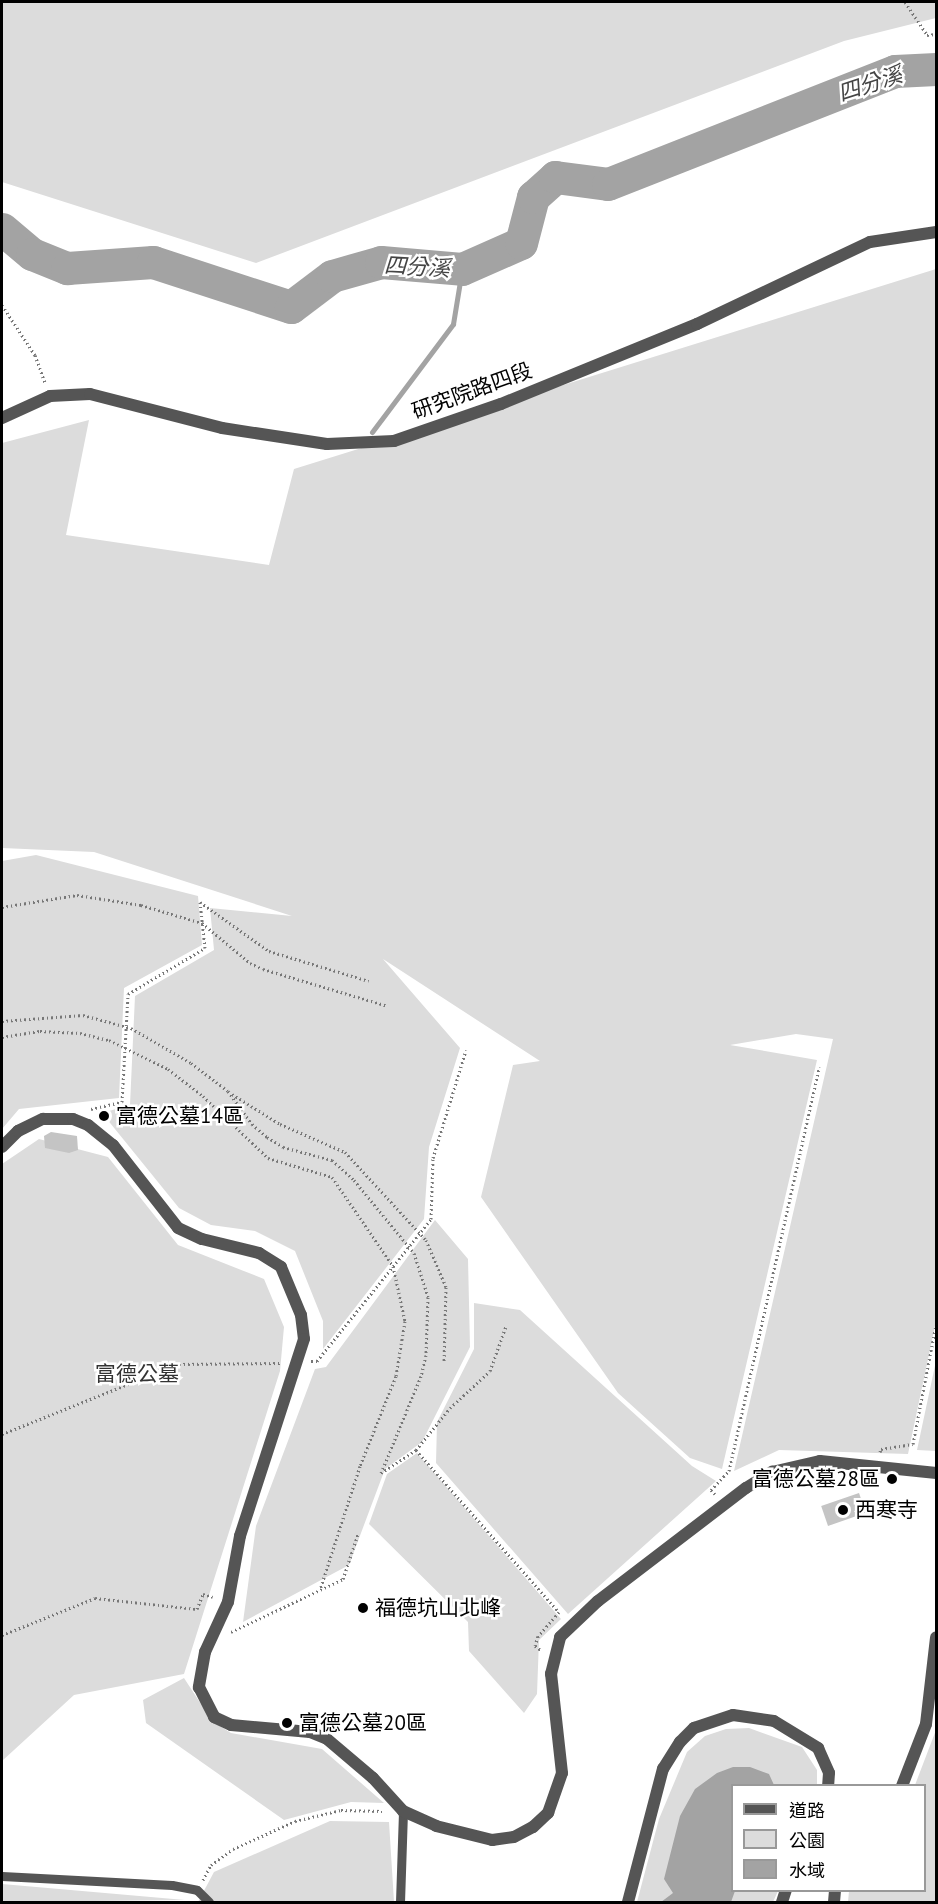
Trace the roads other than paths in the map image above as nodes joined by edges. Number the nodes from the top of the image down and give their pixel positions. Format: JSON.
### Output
{"nodes":[{"id":1,"x":936,"y":232,"type":"edge"},
{"id":2,"x":2,"y":418,"type":"edge"},
{"id":3,"x":2,"y":1147,"type":"edge"},
{"id":4,"x":936,"y":1473,"type":"edge"},
{"id":5,"x":936,"y":1638,"type":"edge"},
{"id":6,"x":828,"y":1784,"type":"edge"},
{"id":7,"x":902,"y":1784,"type":"edge"},
{"id":8,"x":403,"y":1811,"type":"junction"},
{"id":9,"x":2,"y":1875,"type":"edge"},
{"id":10,"x":209,"y":1902,"type":"edge"},
{"id":11,"x":400,"y":1902,"type":"edge"},
{"id":12,"x":628,"y":1902,"type":"edge"}],
"edges":[{"from":1,"to":2,"type":"street","name":"研究院路四段"},
{"from":3,"to":8,"type":"street"},
{"from":4,"to":8,"type":"street"},
{"from":5,"to":7,"type":"street"},
{"from":6,"to":12,"type":"street"},
{"from":8,"to":11,"type":"lane"},
{"from":9,"to":10,"type":"lane"}]}
